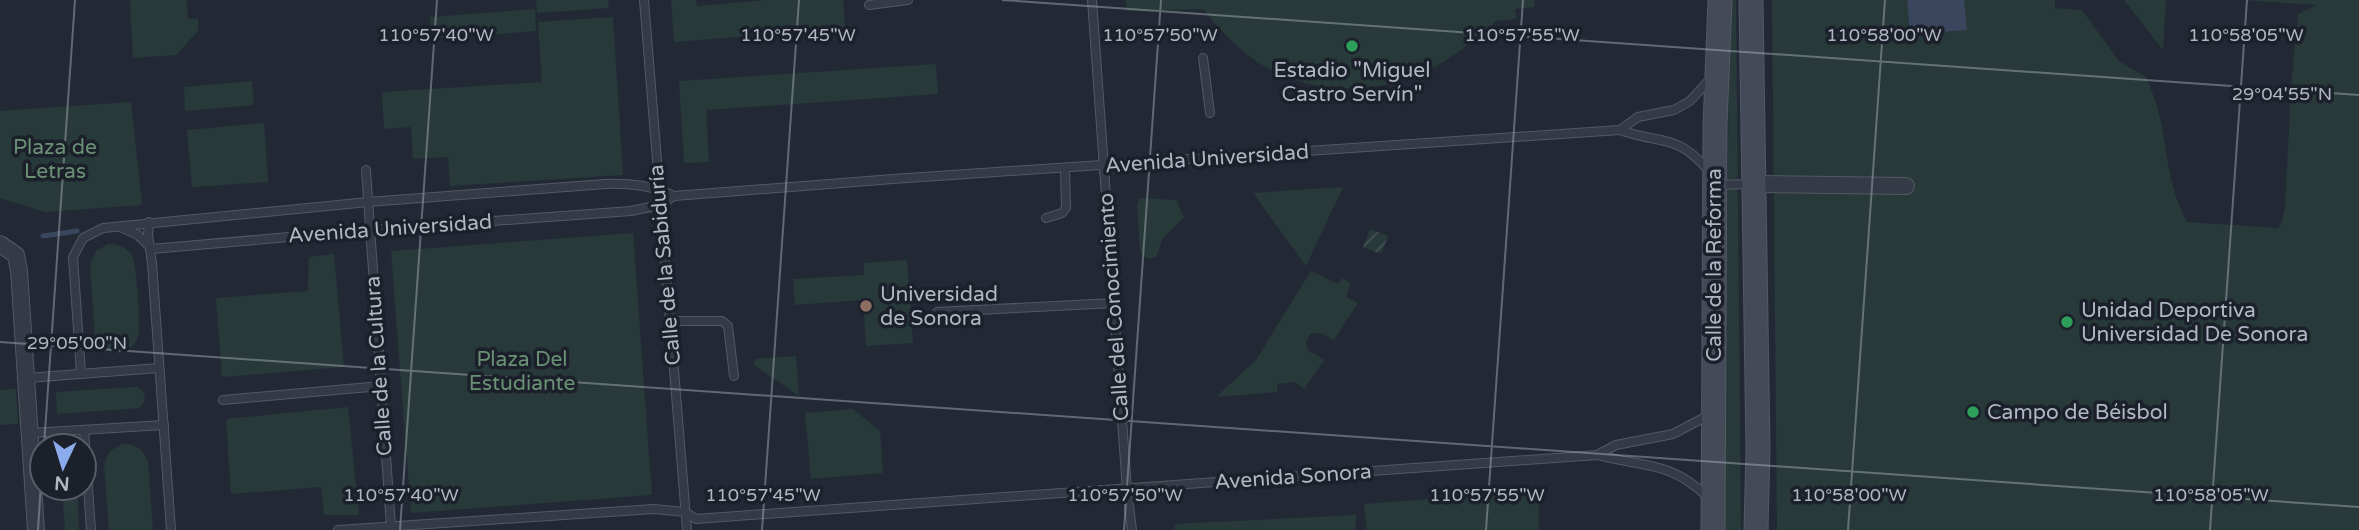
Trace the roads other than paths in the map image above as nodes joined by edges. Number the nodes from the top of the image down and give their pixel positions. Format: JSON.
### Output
{"nodes":[{"id":1,"x":643,"y":0,"type":"edge"},
{"id":2,"x":908,"y":0,"type":"edge"},
{"id":3,"x":1092,"y":0,"type":"edge"},
{"id":4,"x":1720,"y":0,"type":"edge"},
{"id":5,"x":1751,"y":0,"type":"edge"},
{"id":6,"x":869,"y":5,"type":"dead end"},
{"id":7,"x":1203,"y":58,"type":"dead end"},
{"id":8,"x":1718,"y":67,"type":"junction"},
{"id":9,"x":1210,"y":113,"type":"dead end"},
{"id":10,"x":1620,"y":130,"type":"junction"},
{"id":11,"x":1104,"y":166,"type":"junction"},
{"id":12,"x":1065,"y":168,"type":"junction"},
{"id":13,"x":366,"y":170,"type":"dead end"},
{"id":14,"x":1753,"y":184,"type":"junction"},
{"id":15,"x":1714,"y":185,"type":"junction"},
{"id":16,"x":1906,"y":186,"type":"dead end"},
{"id":17,"x":659,"y":189,"type":"junction"},
{"id":18,"x":674,"y":196,"type":"junction"},
{"id":19,"x":368,"y":202,"type":"junction"},
{"id":20,"x":660,"y":205,"type":"junction"},
{"id":21,"x":1046,"y":218,"type":"dead end"},
{"id":22,"x":149,"y":222,"type":"junction"},
{"id":23,"x":111,"y":226,"type":"junction"},
{"id":24,"x":370,"y":230,"type":"junction"},
{"id":25,"x":0,"y":244,"type":"edge"},
{"id":26,"x":151,"y":249,"type":"junction"},
{"id":27,"x":1114,"y":303,"type":"junction"},
{"id":28,"x":937,"y":312,"type":"dead end"},
{"id":29,"x":670,"y":321,"type":"junction"},
{"id":30,"x":159,"y":368,"type":"junction"},
{"id":31,"x":81,"y":374,"type":"junction"},
{"id":32,"x":734,"y":376,"type":"dead end"},
{"id":33,"x":27,"y":378,"type":"junction"},
{"id":34,"x":381,"y":386,"type":"junction"},
{"id":35,"x":223,"y":400,"type":"dead end"},
{"id":36,"x":1714,"y":413,"type":"junction"},
{"id":37,"x":164,"y":425,"type":"junction"},
{"id":38,"x":84,"y":430,"type":"junction"},
{"id":39,"x":31,"y":432,"type":"edge"},
{"id":40,"x":49,"y":432,"type":"edge"},
{"id":41,"x":1597,"y":455,"type":"junction"},
{"id":42,"x":1127,"y":490,"type":"junction"},
{"id":43,"x":35,"y":502,"type":"edge"},
{"id":44,"x":1714,"y":503,"type":"junction"},
{"id":45,"x":685,"y":512,"type":"junction"},
{"id":46,"x":696,"y":519,"type":"junction"},
{"id":47,"x":391,"y":527,"type":"edge"},
{"id":48,"x":36,"y":530,"type":"edge"},
{"id":49,"x":91,"y":530,"type":"edge"},
{"id":50,"x":171,"y":530,"type":"edge"},
{"id":51,"x":338,"y":530,"type":"edge"},
{"id":52,"x":687,"y":530,"type":"edge"},
{"id":53,"x":1132,"y":530,"type":"edge"},
{"id":54,"x":1713,"y":530,"type":"edge"},
{"id":55,"x":1756,"y":530,"type":"edge"}],
"edges":[{"from":1,"to":17,"type":"lane","name":"Calle de la Sabiduría"},
{"from":2,"to":6,"type":"lane"},
{"from":3,"to":11,"type":"lane","name":"Calle del Conocimiento"},
{"from":4,"to":8,"type":"main road","name":"Calle de la Reforma"},
{"from":5,"to":14,"type":"main road","name":"Calle de la Reforma"},
{"from":7,"to":9,"type":"lane"},
{"from":8,"to":10,"type":"lane","name":"Avenida Universidad"},
{"from":8,"to":15,"type":"main road","name":"Calle de la Reforma"},
{"from":10,"to":11,"type":"lane","name":"Avenida Universidad"},
{"from":10,"to":15,"type":"lane"},
{"from":11,"to":12,"type":"lane","name":"Avenida Universidad"},
{"from":11,"to":27,"type":"lane","name":"Calle del Conocimiento"},
{"from":12,"to":18,"type":"lane","name":"Avenida Universidad"},
{"from":12,"to":21,"type":"lane"},
{"from":13,"to":19,"type":"lane","name":"Calle de la Cultura"},
{"from":14,"to":15,"type":"lane"},
{"from":14,"to":16,"type":"street"},
{"from":14,"to":55,"type":"main road","name":"Calle de la Reforma"},
{"from":15,"to":36,"type":"main road","name":"Calle de la Reforma"},
{"from":17,"to":18,"type":"lane","name":"Avenida Universidad"},
{"from":17,"to":19,"type":"lane","name":"Avenida Universidad"},
{"from":17,"to":20,"type":"lane","name":"Calle de la Sabiduría"},
{"from":18,"to":20,"type":"lane","name":"Avenida Universidad"},
{"from":19,"to":22,"type":"lane","name":"Avenida Universidad"},
{"from":19,"to":24,"type":"lane","name":"Calle de la Cultura"},
{"from":20,"to":24,"type":"lane","name":"Avenida Universidad"},
{"from":20,"to":29,"type":"lane","name":"Calle de la Sabiduría"},
{"from":22,"to":23,"type":"lane","name":"Avenida Universidad"},
{"from":22,"to":26,"type":"lane"},
{"from":23,"to":26,"type":"lane"},
{"from":23,"to":31,"type":"lane","name":"Avenida Universidad"},
{"from":24,"to":26,"type":"lane","name":"Avenida Universidad"},
{"from":24,"to":34,"type":"lane","name":"Calle de la Cultura"},
{"from":25,"to":33,"type":"street"},
{"from":26,"to":30,"type":"lane"},
{"from":27,"to":28,"type":"lane"},
{"from":27,"to":42,"type":"lane","name":"Calle del Conocimiento"},
{"from":29,"to":32,"type":"lane"},
{"from":29,"to":45,"type":"lane","name":"Calle de la Sabiduría"},
{"from":30,"to":31,"type":"lane"},
{"from":30,"to":37,"type":"lane"},
{"from":31,"to":33,"type":"lane"},
{"from":33,"to":39,"type":"street"},
{"from":34,"to":35,"type":"lane"},
{"from":34,"to":47,"type":"lane","name":"Calle de la Cultura"},
{"from":36,"to":41,"type":"lane","name":"Avenida Sonora"},
{"from":36,"to":44,"type":"main road","name":"Calle de la Reforma"},
{"from":37,"to":38,"type":"lane"},
{"from":37,"to":50,"type":"lane"},
{"from":38,"to":40,"type":"lane"},
{"from":38,"to":49,"type":"lane"},
{"from":41,"to":42,"type":"lane","name":"Avenida Sonora"},
{"from":41,"to":44,"type":"lane","name":"Avenida Sonora"},
{"from":42,"to":46,"type":"lane","name":"Avenida Sonora"},
{"from":42,"to":53,"type":"lane","name":"Calle del Conocimiento"},
{"from":43,"to":48,"type":"street"},
{"from":44,"to":54,"type":"main road","name":"Calle de la Reforma"},
{"from":45,"to":46,"type":"lane"},
{"from":45,"to":47,"type":"lane"},
{"from":45,"to":52,"type":"lane","name":"Calle de la Sabiduría"},
{"from":46,"to":52,"type":"lane"},
{"from":47,"to":51,"type":"lane"}]}
